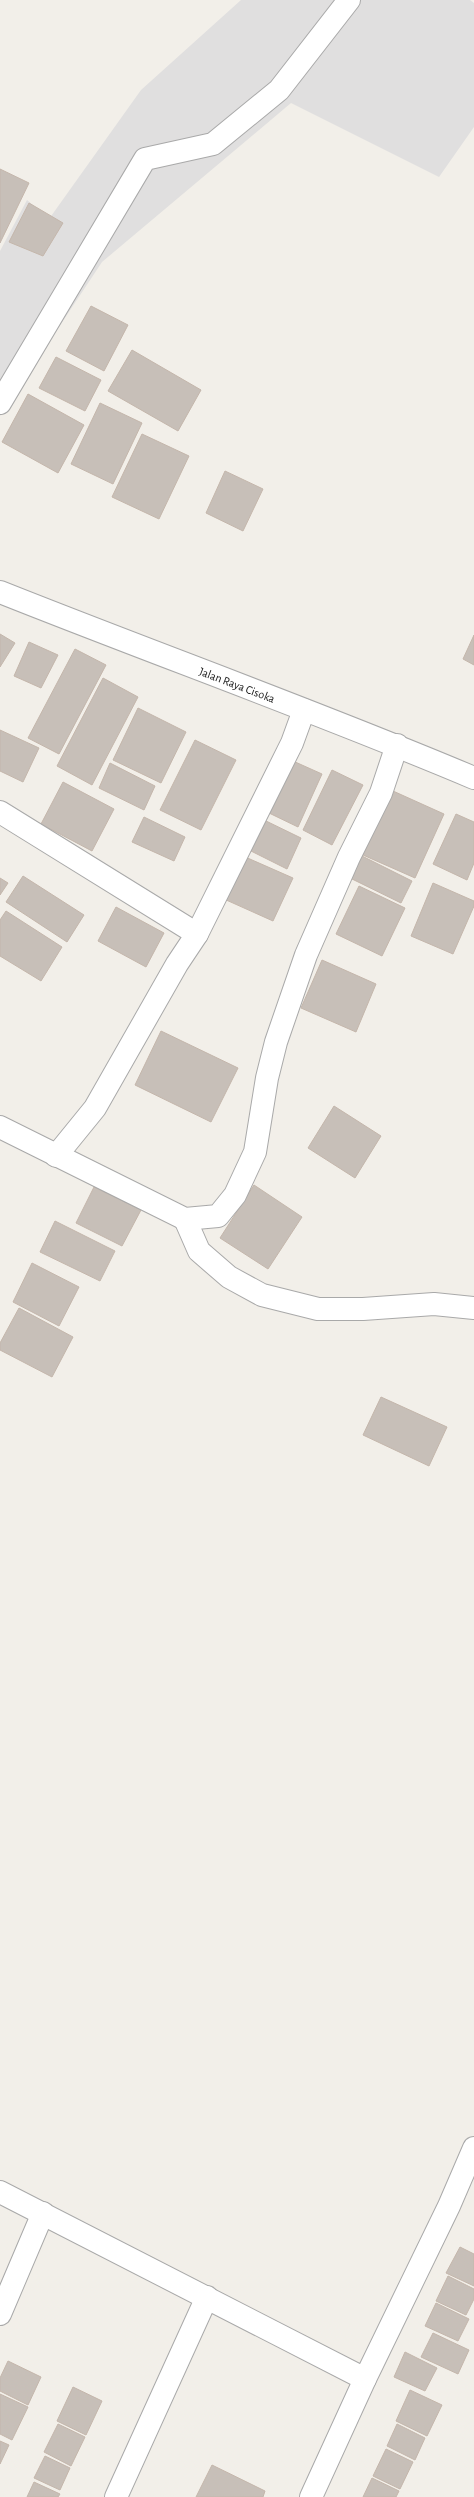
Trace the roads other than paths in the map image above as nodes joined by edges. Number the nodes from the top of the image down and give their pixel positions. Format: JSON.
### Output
{"nodes":[{"id":1,"x":349,"y":0,"type":"edge"},
{"id":2,"x":0,"y":403,"type":"edge"},
{"id":3,"x":0,"y":592,"type":"edge"},
{"id":4,"x":304,"y":710,"type":"junction"},
{"id":5,"x":397,"y":745,"type":"junction"},
{"id":6,"x":474,"y":778,"type":"edge"},
{"id":7,"x":0,"y":812,"type":"edge"},
{"id":8,"x":197,"y":934,"type":"junction"},
{"id":9,"x":0,"y":1127,"type":"edge"},
{"id":10,"x":56,"y":1156,"type":"junction"},
{"id":11,"x":185,"y":1219,"type":"junction"},
{"id":12,"x":474,"y":1308,"type":"edge"},
{"id":13,"x":474,"y":2148,"type":"edge"},
{"id":14,"x":0,"y":2192,"type":"edge"},
{"id":15,"x":43,"y":2213,"type":"junction"},
{"id":16,"x":207,"y":2297,"type":"junction"},
{"id":17,"x":0,"y":2314,"type":"edge"},
{"id":18,"x":365,"y":2379,"type":"junction"},
{"id":19,"x":116,"y":2497,"type":"edge"},
{"id":20,"x":311,"y":2497,"type":"edge"}],
"edges":[{"from":1,"to":2,"type":"street"},
{"from":3,"to":4,"type":"street","name":"Jalan Raya Cisoka"},
{"from":4,"to":5,"type":"street","name":"Jalan Raya Cisoka"},
{"from":4,"to":8,"type":"street"},
{"from":5,"to":6,"type":"street","name":"Jalan Raya Cisoka"},
{"from":5,"to":11,"type":"street"},
{"from":7,"to":8,"type":"street"},
{"from":8,"to":10,"type":"street"},
{"from":9,"to":10,"type":"street"},
{"from":10,"to":11,"type":"street"},
{"from":11,"to":12,"type":"street"},
{"from":13,"to":18,"type":"street"},
{"from":14,"to":15,"type":"street"},
{"from":15,"to":16,"type":"street"},
{"from":15,"to":17,"type":"street"},
{"from":16,"to":18,"type":"street"},
{"from":16,"to":19,"type":"street"},
{"from":18,"to":20,"type":"street"}]}
